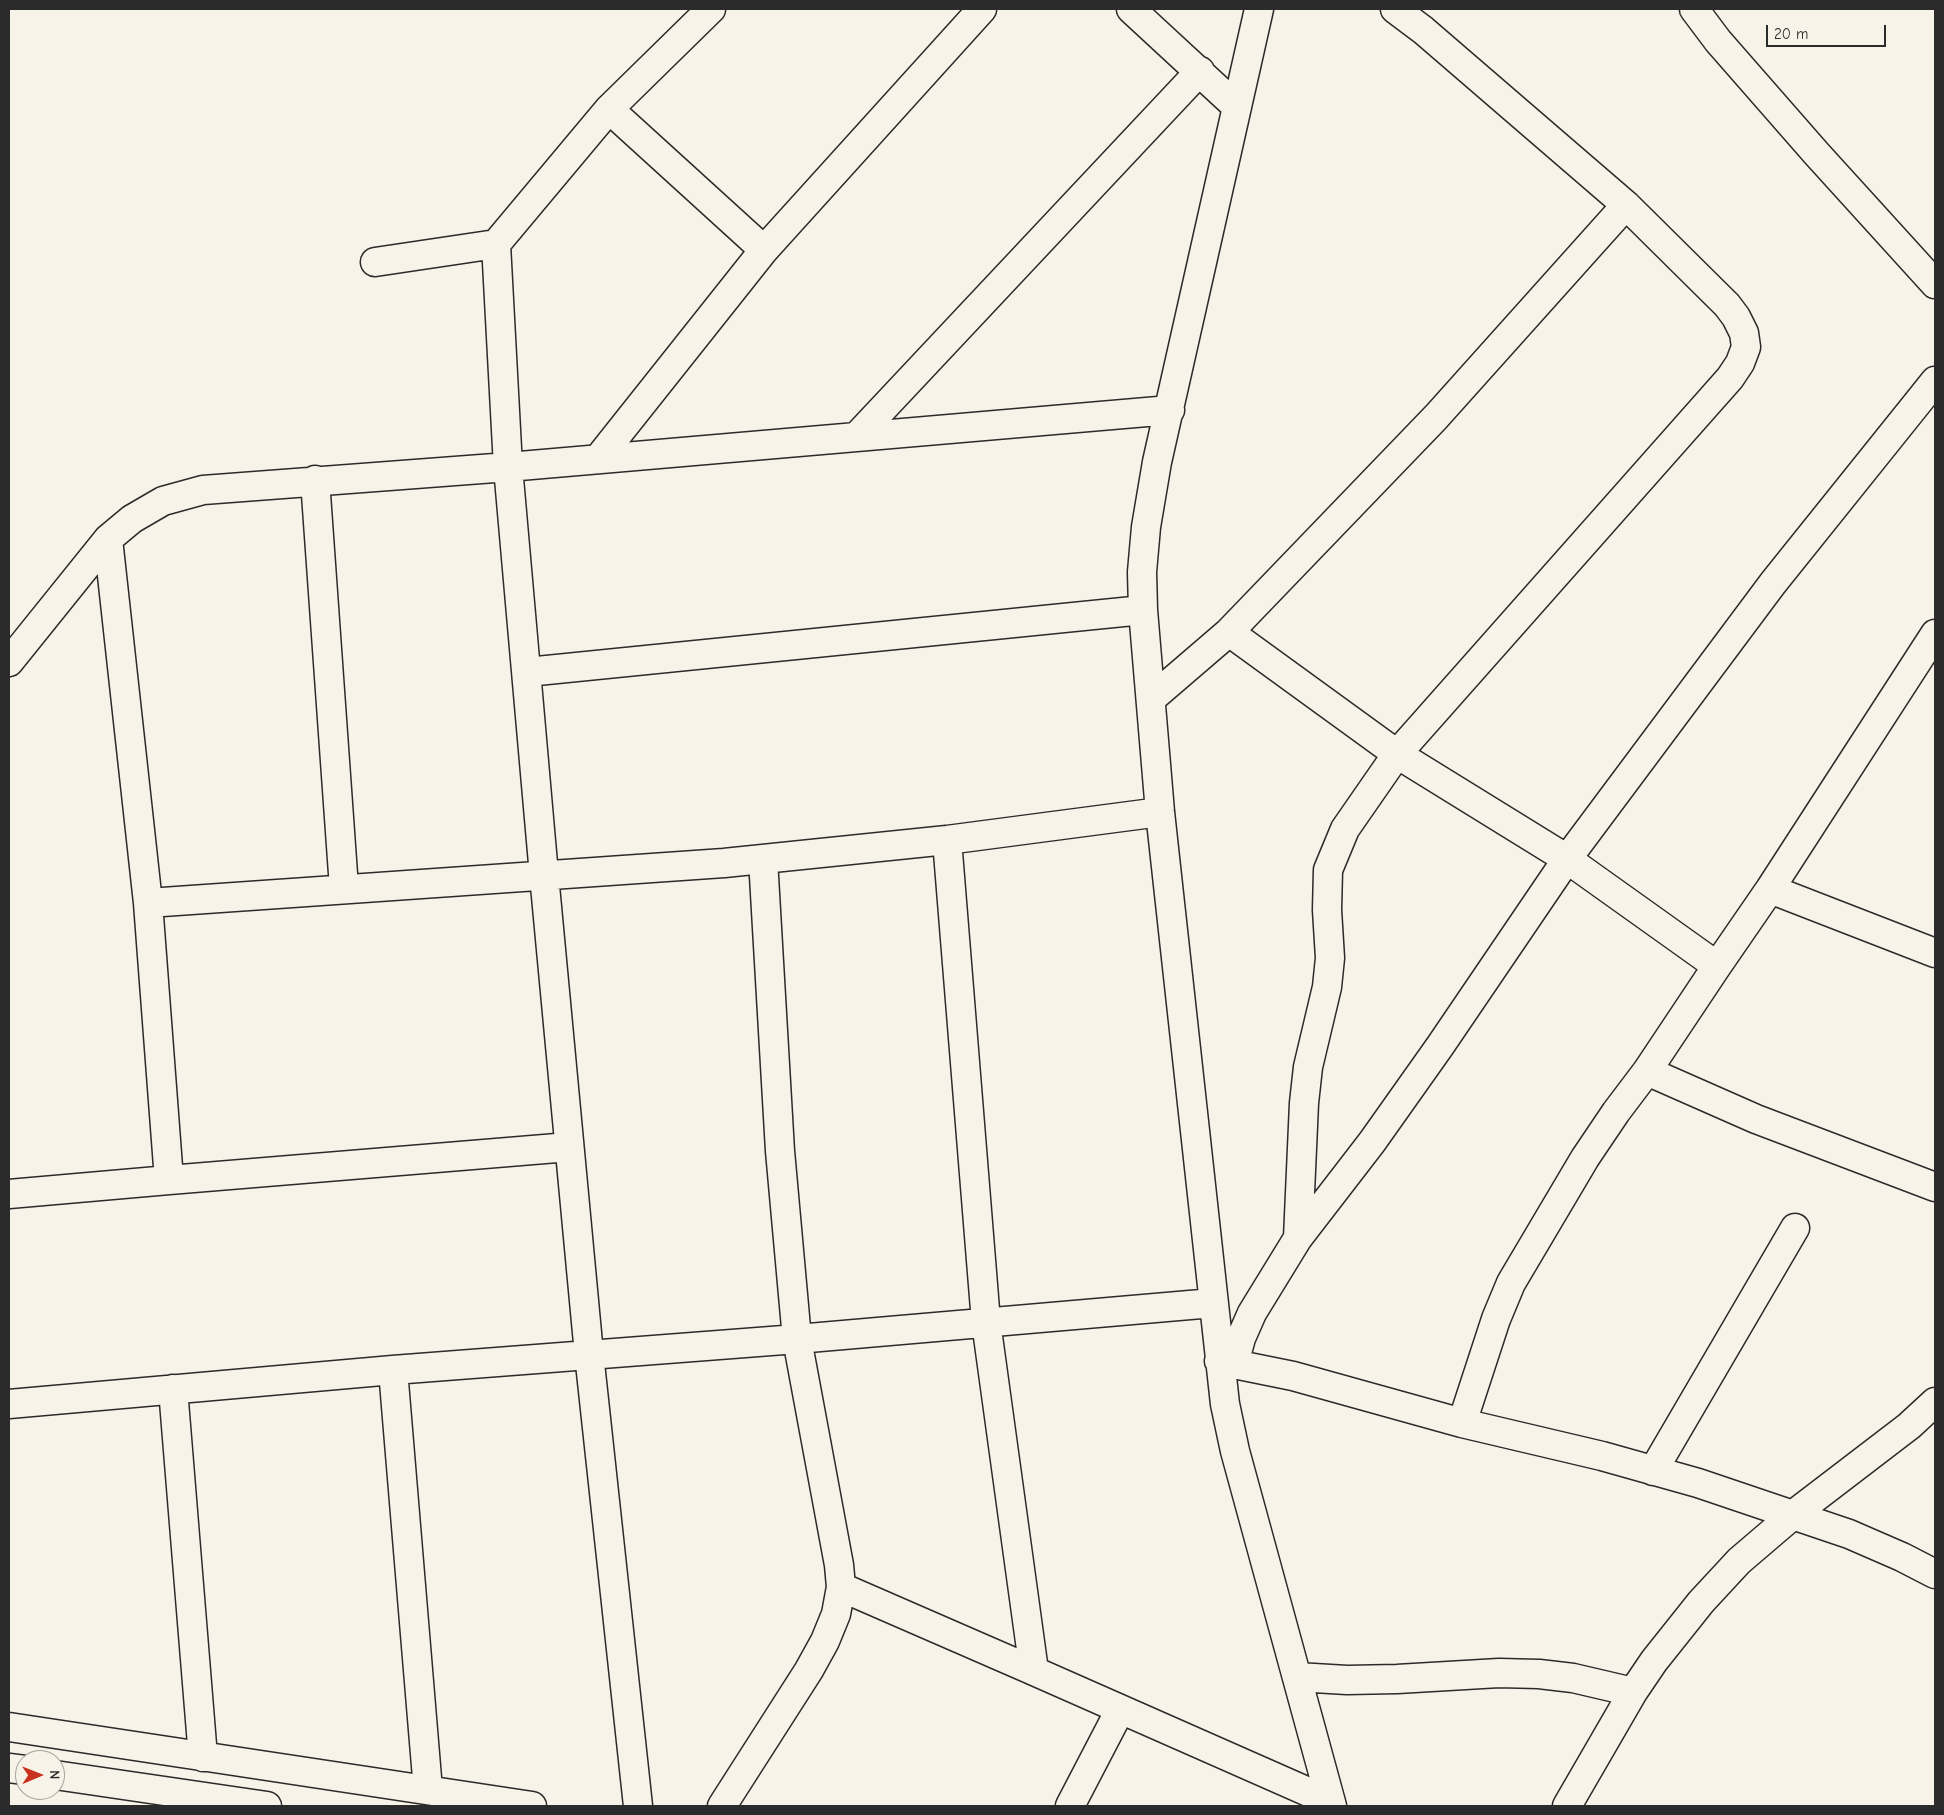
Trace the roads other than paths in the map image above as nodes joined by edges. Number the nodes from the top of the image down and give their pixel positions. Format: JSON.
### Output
{"nodes":[{"id":1,"x":711,"y":9,"type":"edge"},
{"id":2,"x":982,"y":9,"type":"edge"},
{"id":3,"x":1132,"y":9,"type":"edge"},
{"id":4,"x":1259,"y":9,"type":"edge"},
{"id":5,"x":1396,"y":9,"type":"edge"},
{"id":6,"x":1694,"y":9,"type":"edge"},
{"id":7,"x":1200,"y":71,"type":"junction"},
{"id":8,"x":1237,"y":106,"type":"junction"},
{"id":9,"x":610,"y":109,"type":"junction"},
{"id":10,"x":1626,"y":204,"type":"junction"},
{"id":11,"x":496,"y":244,"type":"junction"},
{"id":12,"x":764,"y":250,"type":"junction"},
{"id":13,"x":375,"y":262,"type":"dead end"},
{"id":14,"x":1935,"y":284,"type":"edge"},
{"id":15,"x":1935,"y":381,"type":"edge"},
{"id":16,"x":1170,"y":410,"type":"junction"},
{"id":17,"x":858,"y":436,"type":"junction"},
{"id":18,"x":598,"y":459,"type":"junction"},
{"id":19,"x":508,"y":467,"type":"junction"},
{"id":20,"x":315,"y":480,"type":"junction"},
{"id":21,"x":108,"y":539,"type":"junction"},
{"id":22,"x":1143,"y":610,"type":"junction"},
{"id":23,"x":1229,"y":632,"type":"junction"},
{"id":24,"x":1935,"y":634,"type":"edge"},
{"id":25,"x":9,"y":662,"type":"edge"},
{"id":26,"x":527,"y":672,"type":"junction"},
{"id":27,"x":1151,"y":699,"type":"junction"},
{"id":28,"x":1397,"y":754,"type":"junction"},
{"id":29,"x":1160,"y":812,"type":"junction"},
{"id":30,"x":947,"y":840,"type":"junction"},
{"id":31,"x":763,"y":859,"type":"junction"},
{"id":32,"x":1567,"y":859,"type":"junction"},
{"id":33,"x":544,"y":876,"type":"junction"},
{"id":34,"x":344,"y":888,"type":"junction"},
{"id":35,"x":1770,"y":889,"type":"junction"},
{"id":36,"x":148,"y":903,"type":"junction"},
{"id":37,"x":1935,"y":953,"type":"edge"},
{"id":38,"x":1717,"y":966,"type":"junction"},
{"id":39,"x":1648,"y":1071,"type":"junction"},
{"id":40,"x":568,"y":1147,"type":"junction"},
{"id":41,"x":169,"y":1180,"type":"junction"},
{"id":42,"x":1935,"y":1187,"type":"edge"},
{"id":43,"x":9,"y":1194,"type":"edge"},
{"id":44,"x":1795,"y":1228,"type":"dead end"},
{"id":45,"x":1298,"y":1238,"type":"junction"},
{"id":46,"x":1213,"y":1303,"type":"junction"},
{"id":47,"x":986,"y":1322,"type":"junction"},
{"id":48,"x":797,"y":1339,"type":"junction"},
{"id":49,"x":589,"y":1354,"type":"junction"},
{"id":50,"x":1227,"y":1362,"type":"junction"},
{"id":51,"x":393,"y":1370,"type":"junction"},
{"id":52,"x":173,"y":1389,"type":"junction"},
{"id":53,"x":1935,"y":1402,"type":"edge"},
{"id":54,"x":9,"y":1404,"type":"edge"},
{"id":55,"x":1462,"y":1423,"type":"junction"},
{"id":56,"x":1653,"y":1471,"type":"junction"},
{"id":57,"x":1794,"y":1514,"type":"junction"},
{"id":58,"x":1935,"y":1574,"type":"edge"},
{"id":59,"x":841,"y":1586,"type":"junction"},
{"id":60,"x":1034,"y":1671,"type":"junction"},
{"id":61,"x":1297,"y":1677,"type":"junction"},
{"id":62,"x":1633,"y":1692,"type":"junction"},
{"id":63,"x":1120,"y":1710,"type":"junction"},
{"id":64,"x":9,"y":1727,"type":"edge"},
{"id":65,"x":203,"y":1758,"type":"junction"},
{"id":66,"x":65,"y":1778,"type":"edge"},
{"id":67,"x":428,"y":1790,"type":"junction"},
{"id":68,"x":124,"y":1797,"type":"edge"},
{"id":69,"x":1332,"y":1804,"type":"edge"},
{"id":70,"x":267,"y":1806,"type":"edge"},
{"id":71,"x":532,"y":1806,"type":"edge"},
{"id":72,"x":638,"y":1806,"type":"edge"},
{"id":73,"x":722,"y":1806,"type":"edge"},
{"id":74,"x":1070,"y":1806,"type":"edge"},
{"id":75,"x":1567,"y":1806,"type":"edge"}],
"edges":[{"from":1,"to":9,"type":"street"},
{"from":2,"to":12,"type":"street"},
{"from":3,"to":7,"type":"street"},
{"from":4,"to":8,"type":"street"},
{"from":5,"to":10,"type":"street"},
{"from":6,"to":14,"type":"street"},
{"from":7,"to":8,"type":"street"},
{"from":7,"to":17,"type":"street"},
{"from":8,"to":16,"type":"street"},
{"from":9,"to":11,"type":"street"},
{"from":9,"to":12,"type":"street"},
{"from":10,"to":23,"type":"street"},
{"from":10,"to":28,"type":"street"},
{"from":11,"to":13,"type":"street"},
{"from":11,"to":19,"type":"street"},
{"from":12,"to":18,"type":"street"},
{"from":15,"to":32,"type":"street"},
{"from":16,"to":17,"type":"street"},
{"from":16,"to":22,"type":"street"},
{"from":17,"to":18,"type":"street"},
{"from":18,"to":19,"type":"street"},
{"from":19,"to":20,"type":"street"},
{"from":19,"to":26,"type":"street"},
{"from":20,"to":21,"type":"street"},
{"from":20,"to":34,"type":"street"},
{"from":21,"to":25,"type":"street"},
{"from":21,"to":36,"type":"street"},
{"from":22,"to":26,"type":"street"},
{"from":22,"to":27,"type":"street"},
{"from":23,"to":27,"type":"street"},
{"from":23,"to":28,"type":"street"},
{"from":24,"to":35,"type":"street"},
{"from":26,"to":33,"type":"street"},
{"from":27,"to":29,"type":"street"},
{"from":28,"to":32,"type":"street"},
{"from":28,"to":45,"type":"street"},
{"from":29,"to":30,"type":"street"},
{"from":29,"to":46,"type":"street"},
{"from":30,"to":31,"type":"street"},
{"from":30,"to":47,"type":"street"},
{"from":31,"to":33,"type":"street"},
{"from":31,"to":48,"type":"street"},
{"from":32,"to":38,"type":"street"},
{"from":32,"to":45,"type":"street"},
{"from":33,"to":34,"type":"street"},
{"from":33,"to":40,"type":"street"},
{"from":34,"to":36,"type":"street"},
{"from":35,"to":37,"type":"street"},
{"from":35,"to":38,"type":"street"},
{"from":36,"to":41,"type":"street"},
{"from":38,"to":39,"type":"street"},
{"from":39,"to":42,"type":"street"},
{"from":39,"to":55,"type":"street"},
{"from":40,"to":41,"type":"street"},
{"from":40,"to":49,"type":"street"},
{"from":41,"to":43,"type":"street"},
{"from":44,"to":56,"type":"street"},
{"from":45,"to":50,"type":"street"},
{"from":46,"to":47,"type":"street"},
{"from":46,"to":50,"type":"street"},
{"from":47,"to":48,"type":"street"},
{"from":47,"to":60,"type":"street"},
{"from":48,"to":49,"type":"street"},
{"from":48,"to":59,"type":"street"},
{"from":49,"to":51,"type":"street"},
{"from":49,"to":72,"type":"street"},
{"from":50,"to":55,"type":"street"},
{"from":50,"to":61,"type":"street"},
{"from":51,"to":52,"type":"street"},
{"from":51,"to":67,"type":"street"},
{"from":52,"to":54,"type":"street"},
{"from":52,"to":65,"type":"street"},
{"from":53,"to":57,"type":"street"},
{"from":55,"to":56,"type":"street"},
{"from":56,"to":57,"type":"street"},
{"from":57,"to":58,"type":"street"},
{"from":57,"to":62,"type":"street"},
{"from":59,"to":60,"type":"street"},
{"from":59,"to":73,"type":"street"},
{"from":60,"to":63,"type":"street"},
{"from":61,"to":62,"type":"street"},
{"from":61,"to":69,"type":"street"},
{"from":62,"to":75,"type":"street"},
{"from":63,"to":69,"type":"street"},
{"from":63,"to":74,"type":"street"},
{"from":64,"to":65,"type":"street"},
{"from":65,"to":67,"type":"street"},
{"from":66,"to":68,"type":"street"},
{"from":67,"to":71,"type":"street"},
{"from":68,"to":70,"type":"street"}]}
